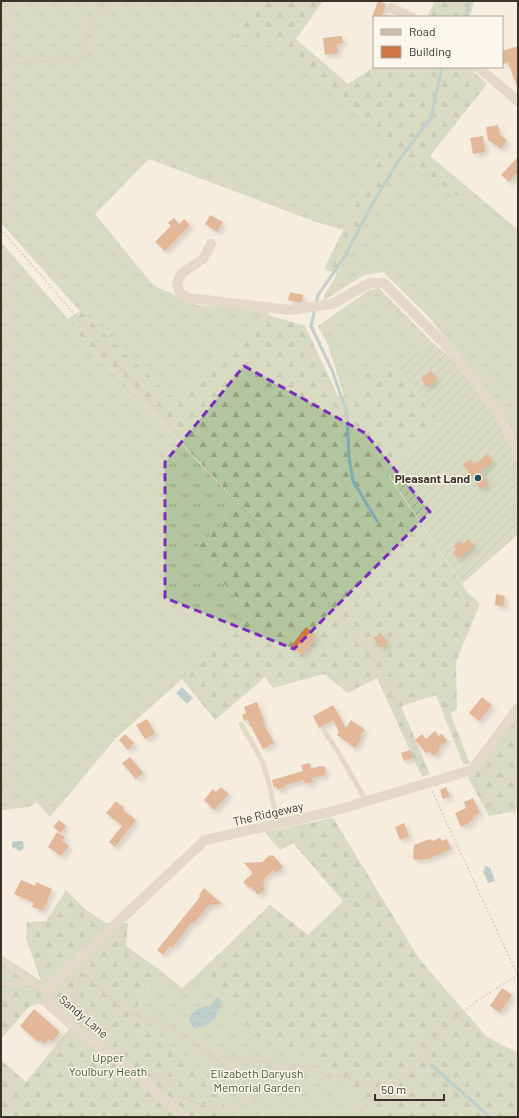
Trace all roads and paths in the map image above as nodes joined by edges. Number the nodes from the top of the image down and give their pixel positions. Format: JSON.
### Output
{"nodes":[{"id":1,"x":105,"y":1,"type":"edge"},
{"id":2,"x":391,"y":8,"type":"dead end"},
{"id":3,"x":409,"y":16,"type":"edge"},
{"id":4,"x":1,"y":64,"type":"edge"},
{"id":5,"x":479,"y":68,"type":"edge"},
{"id":6,"x":518,"y":101,"type":"edge"},
{"id":7,"x":1,"y":229,"type":"edge"},
{"id":8,"x":211,"y":244,"type":"dead end"},
{"id":9,"x":518,"y":452,"type":"edge"},
{"id":10,"x":518,"y":708,"type":"edge"},
{"id":11,"x":241,"y":724,"type":"dead end"},
{"id":12,"x":325,"y":732,"type":"dead end"},
{"id":13,"x":472,"y":770,"type":"junction"},
{"id":14,"x":518,"y":777,"type":"edge"},
{"id":15,"x":430,"y":783,"type":"junction"},
{"id":16,"x":366,"y":802,"type":"junction"},
{"id":17,"x":518,"y":813,"type":"edge"},
{"id":18,"x":277,"y":825,"type":"junction"},
{"id":19,"x":1,"y":961,"type":"edge"},
{"id":20,"x":74,"y":964,"type":"junction"},
{"id":21,"x":82,"y":972,"type":"junction"},
{"id":22,"x":518,"y":976,"type":"edge"},
{"id":23,"x":1,"y":984,"type":"edge"},
{"id":24,"x":34,"y":984,"type":"junction"},
{"id":25,"x":47,"y":993,"type":"junction"},
{"id":26,"x":106,"y":1038,"type":"dead end"},
{"id":27,"x":210,"y":1054,"type":"junction"},
{"id":28,"x":140,"y":1065,"type":"dead end"},
{"id":29,"x":390,"y":1087,"type":"junction"},
{"id":30,"x":185,"y":1117,"type":"edge"},
{"id":31,"x":239,"y":1117,"type":"edge"},
{"id":32,"x":259,"y":1117,"type":"edge"},
{"id":33,"x":355,"y":1117,"type":"edge"}],
"edges":[{"from":1,"to":4,"type":"path"},
{"from":2,"to":3,"type":"street"},
{"from":5,"to":6,"type":"street"},
{"from":7,"to":15,"type":"path"},
{"from":8,"to":9,"type":"street"},
{"from":10,"to":13,"type":"street"},
{"from":11,"to":18,"type":"lane"},
{"from":12,"to":16,"type":"lane"},
{"from":13,"to":14,"type":"path"},
{"from":13,"to":15,"type":"street","name":"The Ridgeway"},
{"from":13,"to":17,"type":"path"},
{"from":15,"to":16,"type":"street","name":"The Ridgeway"},
{"from":15,"to":22,"type":"path"},
{"from":16,"to":18,"type":"street","name":"The Ridgeway"},
{"from":18,"to":20,"type":"street","name":"The Ridgeway"},
{"from":19,"to":24,"type":"lane"},
{"from":20,"to":21,"type":"path"},
{"from":20,"to":25,"type":"street","name":"The Ridgeway"},
{"from":21,"to":26,"type":"path"},
{"from":21,"to":27,"type":"path"},
{"from":22,"to":29,"type":"path"},
{"from":23,"to":24,"type":"lane"},
{"from":24,"to":25,"type":"lane"},
{"from":25,"to":30,"type":"street","name":"Sandy Lane"},
{"from":27,"to":29,"type":"path"},
{"from":27,"to":32,"type":"path"},
{"from":28,"to":31,"type":"path"},
{"from":29,"to":33,"type":"path"}]}
